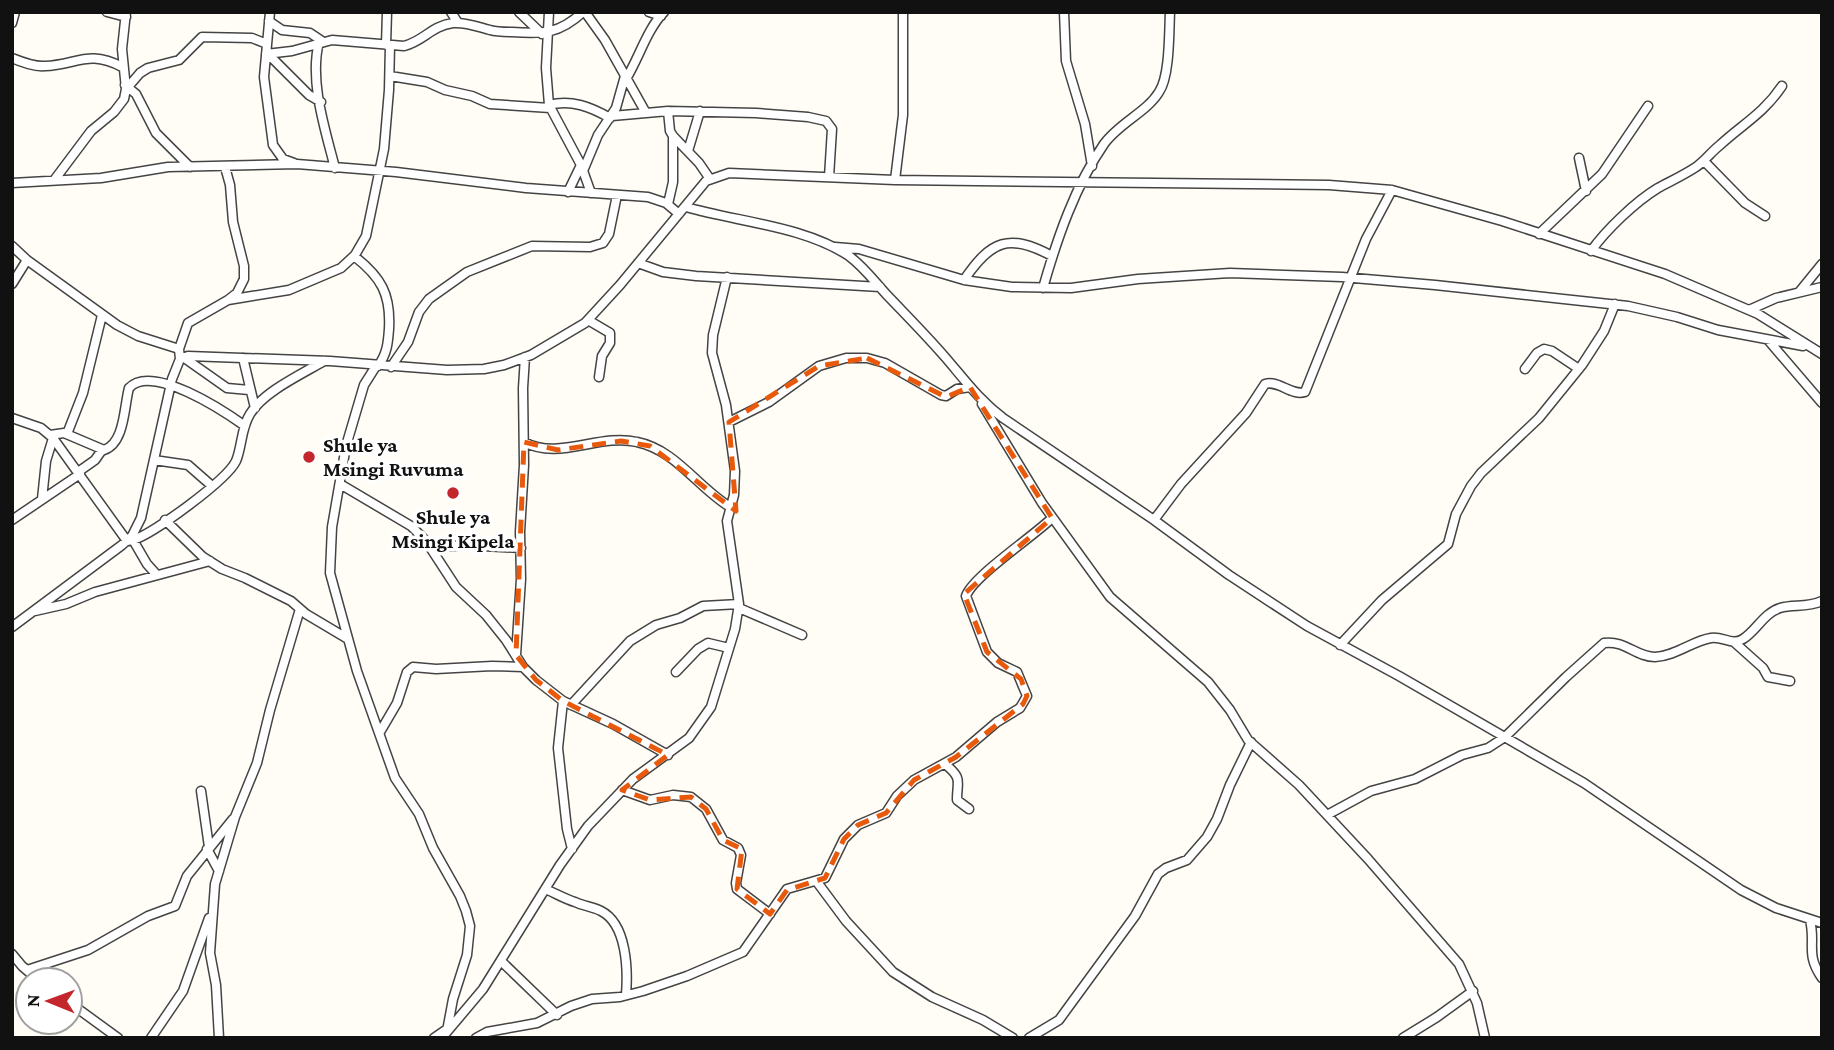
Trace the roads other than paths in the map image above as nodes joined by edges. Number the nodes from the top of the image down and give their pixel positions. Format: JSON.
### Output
{"nodes":[{"id":1,"x":15,"y":12,"type":"edge"},
{"id":2,"x":107,"y":12,"type":"edge"},
{"id":3,"x":259,"y":12,"type":"edge"},
{"id":4,"x":387,"y":12,"type":"edge"},
{"id":5,"x":451,"y":12,"type":"edge"},
{"id":6,"x":519,"y":12,"type":"edge"},
{"id":7,"x":549,"y":12,"type":"edge"},
{"id":8,"x":584,"y":12,"type":"edge"},
{"id":9,"x":649,"y":12,"type":"edge"},
{"id":10,"x":903,"y":12,"type":"edge"},
{"id":11,"x":1063,"y":12,"type":"edge"},
{"id":12,"x":1170,"y":12,"type":"edge"},
{"id":13,"x":663,"y":14,"type":"edge"},
{"id":14,"x":126,"y":15,"type":"edge"},
{"id":15,"x":269,"y":19,"type":"edge"},
{"id":16,"x":12,"y":23,"type":"edge"},
{"id":17,"x":458,"y":23,"type":"junction"},
{"id":18,"x":545,"y":34,"type":"junction"},
{"id":19,"x":321,"y":41,"type":"junction"},
{"id":20,"x":388,"y":45,"type":"junction"},
{"id":21,"x":267,"y":51,"type":"junction"},
{"id":22,"x":12,"y":58,"type":"edge"},
{"id":23,"x":122,"y":67,"type":"junction"},
{"id":24,"x":390,"y":76,"type":"junction"},
{"id":25,"x":626,"y":78,"type":"junction"},
{"id":26,"x":127,"y":86,"type":"junction"},
{"id":27,"x":1782,"y":86,"type":"dead end"},
{"id":28,"x":321,"y":102,"type":"junction"},
{"id":29,"x":550,"y":106,"type":"junction"},
{"id":30,"x":1648,"y":106,"type":"dead end"},
{"id":31,"x":668,"y":111,"type":"junction"},
{"id":32,"x":700,"y":111,"type":"junction"},
{"id":33,"x":646,"y":113,"type":"junction"},
{"id":34,"x":611,"y":117,"type":"junction"},
{"id":35,"x":673,"y":136,"type":"junction"},
{"id":36,"x":688,"y":151,"type":"junction"},
{"id":37,"x":1579,"y":158,"type":"dead end"},
{"id":38,"x":1704,"y":161,"type":"junction"},
{"id":39,"x":296,"y":164,"type":"junction"},
{"id":40,"x":1092,"y":166,"type":"junction"},
{"id":41,"x":190,"y":167,"type":"junction"},
{"id":42,"x":225,"y":167,"type":"junction"},
{"id":43,"x":335,"y":168,"type":"junction"},
{"id":44,"x":582,"y":168,"type":"junction"},
{"id":45,"x":380,"y":171,"type":"junction"},
{"id":46,"x":829,"y":177,"type":"junction"},
{"id":47,"x":55,"y":179,"type":"junction"},
{"id":48,"x":709,"y":179,"type":"junction"},
{"id":49,"x":895,"y":180,"type":"junction"},
{"id":50,"x":1083,"y":182,"type":"junction"},
{"id":51,"x":12,"y":183,"type":"edge"},
{"id":52,"x":1392,"y":190,"type":"junction"},
{"id":53,"x":568,"y":191,"type":"junction"},
{"id":54,"x":1586,"y":191,"type":"junction"},
{"id":55,"x":591,"y":193,"type":"junction"},
{"id":56,"x":617,"y":195,"type":"junction"},
{"id":57,"x":668,"y":204,"type":"junction"},
{"id":58,"x":686,"y":207,"type":"junction"},
{"id":59,"x":679,"y":214,"type":"junction"},
{"id":60,"x":1765,"y":216,"type":"dead end"},
{"id":61,"x":1539,"y":234,"type":"junction"},
{"id":62,"x":12,"y":246,"type":"edge"},
{"id":63,"x":832,"y":247,"type":"junction"},
{"id":64,"x":1591,"y":251,"type":"junction"},
{"id":65,"x":354,"y":256,"type":"junction"},
{"id":66,"x":1052,"y":256,"type":"junction"},
{"id":67,"x":27,"y":260,"type":"junction"},
{"id":68,"x":638,"y":263,"type":"junction"},
{"id":69,"x":1822,"y":264,"type":"edge"},
{"id":70,"x":727,"y":277,"type":"junction"},
{"id":71,"x":1352,"y":278,"type":"junction"},
{"id":72,"x":964,"y":280,"type":"junction"},
{"id":73,"x":12,"y":284,"type":"edge"},
{"id":74,"x":880,"y":286,"type":"junction"},
{"id":75,"x":1822,"y":287,"type":"edge"},
{"id":76,"x":1043,"y":288,"type":"junction"},
{"id":77,"x":1800,"y":291,"type":"junction"},
{"id":78,"x":228,"y":300,"type":"junction"},
{"id":79,"x":1615,"y":304,"type":"junction"},
{"id":80,"x":1749,"y":310,"type":"junction"},
{"id":81,"x":102,"y":315,"type":"junction"},
{"id":82,"x":588,"y":320,"type":"junction"},
{"id":83,"x":1768,"y":340,"type":"junction"},
{"id":84,"x":1809,"y":346,"type":"junction"},
{"id":85,"x":1822,"y":354,"type":"edge"},
{"id":86,"x":181,"y":355,"type":"junction"},
{"id":87,"x":243,"y":358,"type":"junction"},
{"id":88,"x":525,"y":358,"type":"junction"},
{"id":89,"x":324,"y":361,"type":"junction"},
{"id":90,"x":377,"y":366,"type":"junction"},
{"id":91,"x":391,"y":367,"type":"junction"},
{"id":92,"x":1525,"y":369,"type":"dead end"},
{"id":93,"x":1579,"y":369,"type":"junction"},
{"id":94,"x":599,"y":377,"type":"dead end"},
{"id":95,"x":171,"y":385,"type":"junction"},
{"id":96,"x":970,"y":387,"type":"junction"},
{"id":97,"x":249,"y":390,"type":"junction"},
{"id":98,"x":980,"y":400,"type":"junction"},
{"id":99,"x":1822,"y":403,"type":"edge"},
{"id":100,"x":255,"y":408,"type":"junction"},
{"id":101,"x":12,"y":418,"type":"edge"},
{"id":102,"x":729,"y":422,"type":"junction"},
{"id":103,"x":246,"y":426,"type":"junction"},
{"id":104,"x":67,"y":434,"type":"junction"},
{"id":105,"x":51,"y":437,"type":"junction"},
{"id":106,"x":524,"y":442,"type":"junction"},
{"id":107,"x":102,"y":450,"type":"junction"},
{"id":108,"x":153,"y":460,"type":"junction"},
{"id":109,"x":79,"y":473,"type":"junction"},
{"id":110,"x":340,"y":484,"type":"junction"},
{"id":111,"x":212,"y":486,"type":"junction"},
{"id":112,"x":41,"y":499,"type":"junction"},
{"id":113,"x":730,"y":507,"type":"junction"},
{"id":114,"x":1052,"y":518,"type":"junction"},
{"id":115,"x":12,"y":520,"type":"edge"},
{"id":116,"x":165,"y":520,"type":"junction"},
{"id":117,"x":1154,"y":520,"type":"junction"},
{"id":118,"x":130,"y":540,"type":"junction"},
{"id":119,"x":430,"y":548,"type":"junction"},
{"id":120,"x":521,"y":548,"type":"junction"},
{"id":121,"x":210,"y":561,"type":"junction"},
{"id":122,"x":156,"y":574,"type":"junction"},
{"id":123,"x":1822,"y":601,"type":"edge"},
{"id":124,"x":739,"y":606,"type":"junction"},
{"id":125,"x":300,"y":609,"type":"junction"},
{"id":126,"x":34,"y":611,"type":"junction"},
{"id":127,"x":12,"y":627,"type":"edge"},
{"id":128,"x":802,"y":635,"type":"dead end"},
{"id":129,"x":348,"y":639,"type":"junction"},
{"id":130,"x":1734,"y":642,"type":"junction"},
{"id":131,"x":1340,"y":645,"type":"junction"},
{"id":132,"x":729,"y":648,"type":"junction"},
{"id":133,"x":516,"y":655,"type":"junction"},
{"id":134,"x":523,"y":667,"type":"junction"},
{"id":135,"x":676,"y":673,"type":"dead end"},
{"id":136,"x":1790,"y":681,"type":"dead end"},
{"id":137,"x":567,"y":703,"type":"junction"},
{"id":138,"x":380,"y":732,"type":"junction"},
{"id":139,"x":1505,"y":737,"type":"junction"},
{"id":140,"x":1251,"y":742,"type":"junction"},
{"id":141,"x":668,"y":755,"type":"junction"},
{"id":142,"x":945,"y":764,"type":"junction"},
{"id":143,"x":622,"y":790,"type":"junction"},
{"id":144,"x":201,"y":791,"type":"dead end"},
{"id":145,"x":969,"y":809,"type":"dead end"},
{"id":146,"x":1327,"y":815,"type":"junction"},
{"id":147,"x":235,"y":817,"type":"junction"},
{"id":148,"x":208,"y":848,"type":"junction"},
{"id":149,"x":572,"y":849,"type":"junction"},
{"id":150,"x":219,"y":872,"type":"junction"},
{"id":151,"x":817,"y":882,"type":"junction"},
{"id":152,"x":545,"y":889,"type":"junction"},
{"id":153,"x":213,"y":909,"type":"junction"},
{"id":154,"x":770,"y":914,"type":"junction"},
{"id":155,"x":1810,"y":920,"type":"junction"},
{"id":156,"x":1822,"y":923,"type":"edge"},
{"id":157,"x":501,"y":961,"type":"junction"},
{"id":158,"x":39,"y":966,"type":"edge"},
{"id":159,"x":1822,"y":978,"type":"edge"},
{"id":160,"x":1473,"y":991,"type":"junction"},
{"id":161,"x":626,"y":995,"type":"junction"},
{"id":162,"x":84,"y":1013,"type":"edge"},
{"id":163,"x":556,"y":1015,"type":"junction"},
{"id":164,"x":447,"y":1033,"type":"edge"},
{"id":165,"x":1033,"y":1037,"type":"edge"},
{"id":166,"x":118,"y":1038,"type":"edge"},
{"id":167,"x":151,"y":1038,"type":"edge"},
{"id":168,"x":219,"y":1038,"type":"edge"},
{"id":169,"x":434,"y":1038,"type":"edge"},
{"id":170,"x":476,"y":1038,"type":"edge"},
{"id":171,"x":1013,"y":1038,"type":"edge"},
{"id":172,"x":1403,"y":1038,"type":"edge"},
{"id":173,"x":1485,"y":1038,"type":"edge"}],
"edges":[{"from":1,"to":16,"type":"street"},
{"from":2,"to":14,"type":"street"},
{"from":3,"to":15,"type":"street"},
{"from":4,"to":20,"type":"street"},
{"from":5,"to":17,"type":"street"},
{"from":6,"to":18,"type":"street"},
{"from":7,"to":18,"type":"street"},
{"from":8,"to":18,"type":"street"},
{"from":8,"to":25,"type":"street"},
{"from":9,"to":13,"type":"street"},
{"from":10,"to":49,"type":"street"},
{"from":11,"to":40,"type":"street"},
{"from":12,"to":40,"type":"street"},
{"from":13,"to":25,"type":"street"},
{"from":14,"to":23,"type":"street"},
{"from":15,"to":19,"type":"street"},
{"from":15,"to":21,"type":"street"},
{"from":17,"to":18,"type":"street"},
{"from":17,"to":20,"type":"street"},
{"from":18,"to":29,"type":"street"},
{"from":19,"to":20,"type":"street"},
{"from":19,"to":21,"type":"street"},
{"from":19,"to":28,"type":"street"},
{"from":20,"to":24,"type":"street"},
{"from":21,"to":26,"type":"street"},
{"from":21,"to":28,"type":"street"},
{"from":21,"to":39,"type":"street"},
{"from":22,"to":23,"type":"street"},
{"from":23,"to":26,"type":"street"},
{"from":24,"to":29,"type":"street"},
{"from":24,"to":45,"type":"street"},
{"from":25,"to":33,"type":"street"},
{"from":25,"to":34,"type":"street"},
{"from":26,"to":41,"type":"street"},
{"from":26,"to":47,"type":"street"},
{"from":27,"to":38,"type":"street"},
{"from":28,"to":43,"type":"street"},
{"from":29,"to":34,"type":"street"},
{"from":29,"to":44,"type":"street"},
{"from":30,"to":54,"type":"street"},
{"from":31,"to":32,"type":"street"},
{"from":31,"to":33,"type":"street"},
{"from":31,"to":35,"type":"street"},
{"from":32,"to":36,"type":"street"},
{"from":32,"to":46,"type":"street"},
{"from":33,"to":34,"type":"street"},
{"from":34,"to":44,"type":"street"},
{"from":35,"to":36,"type":"street"},
{"from":35,"to":57,"type":"street"},
{"from":36,"to":48,"type":"street"},
{"from":37,"to":54,"type":"street"},
{"from":38,"to":60,"type":"street"},
{"from":38,"to":64,"type":"street"},
{"from":39,"to":42,"type":"street"},
{"from":39,"to":43,"type":"street"},
{"from":40,"to":50,"type":"street"},
{"from":41,"to":42,"type":"street"},
{"from":41,"to":47,"type":"street"},
{"from":42,"to":78,"type":"street"},
{"from":43,"to":45,"type":"street"},
{"from":44,"to":53,"type":"street"},
{"from":44,"to":55,"type":"street"},
{"from":45,"to":53,"type":"street"},
{"from":45,"to":65,"type":"street"},
{"from":46,"to":48,"type":"street"},
{"from":46,"to":49,"type":"street"},
{"from":47,"to":51,"type":"street"},
{"from":48,"to":58,"type":"street"},
{"from":49,"to":50,"type":"street"},
{"from":50,"to":52,"type":"street"},
{"from":50,"to":66,"type":"street"},
{"from":52,"to":61,"type":"street"},
{"from":52,"to":71,"type":"street"},
{"from":53,"to":55,"type":"street"},
{"from":54,"to":61,"type":"street"},
{"from":55,"to":56,"type":"street"},
{"from":56,"to":57,"type":"street"},
{"from":56,"to":91,"type":"street"},
{"from":57,"to":59,"type":"street"},
{"from":58,"to":59,"type":"street"},
{"from":58,"to":63,"type":"street"},
{"from":59,"to":68,"type":"street"},
{"from":61,"to":64,"type":"street"},
{"from":62,"to":67,"type":"street"},
{"from":63,"to":72,"type":"street"},
{"from":63,"to":74,"type":"street"},
{"from":64,"to":80,"type":"street"},
{"from":65,"to":78,"type":"street"},
{"from":65,"to":90,"type":"street"},
{"from":66,"to":72,"type":"street"},
{"from":66,"to":76,"type":"street"},
{"from":67,"to":73,"type":"street"},
{"from":67,"to":81,"type":"street"},
{"from":68,"to":70,"type":"street"},
{"from":68,"to":82,"type":"street"},
{"from":69,"to":77,"type":"street"},
{"from":70,"to":74,"type":"street"},
{"from":70,"to":102,"type":"street"},
{"from":71,"to":76,"type":"street"},
{"from":71,"to":79,"type":"street"},
{"from":71,"to":117,"type":"street"},
{"from":72,"to":76,"type":"street"},
{"from":74,"to":96,"type":"street"},
{"from":75,"to":77,"type":"street"},
{"from":77,"to":80,"type":"street"},
{"from":78,"to":86,"type":"street"},
{"from":79,"to":83,"type":"street"},
{"from":79,"to":93,"type":"street"},
{"from":80,"to":84,"type":"street"},
{"from":81,"to":86,"type":"street"},
{"from":81,"to":104,"type":"street"},
{"from":82,"to":88,"type":"street"},
{"from":82,"to":94,"type":"street"},
{"from":83,"to":84,"type":"street"},
{"from":83,"to":99,"type":"street"},
{"from":84,"to":85,"type":"street"},
{"from":86,"to":87,"type":"street"},
{"from":86,"to":95,"type":"street"},
{"from":86,"to":97,"type":"street"},
{"from":87,"to":89,"type":"street"},
{"from":87,"to":97,"type":"street"},
{"from":88,"to":91,"type":"street"},
{"from":88,"to":106,"type":"street"},
{"from":89,"to":90,"type":"street"},
{"from":89,"to":100,"type":"street"},
{"from":90,"to":91,"type":"street"},
{"from":90,"to":110,"type":"street"},
{"from":92,"to":93,"type":"street"},
{"from":93,"to":131,"type":"street"},
{"from":95,"to":103,"type":"street"},
{"from":95,"to":107,"type":"street"},
{"from":95,"to":108,"type":"street"},
{"from":96,"to":98,"type":"street"},
{"from":96,"to":102,"type":"street"},
{"from":97,"to":100,"type":"street"},
{"from":98,"to":114,"type":"street"},
{"from":98,"to":117,"type":"street"},
{"from":100,"to":103,"type":"street"},
{"from":101,"to":105,"type":"street"},
{"from":102,"to":113,"type":"street"},
{"from":103,"to":111,"type":"street"},
{"from":104,"to":105,"type":"street"},
{"from":104,"to":107,"type":"street"},
{"from":105,"to":109,"type":"street"},
{"from":105,"to":112,"type":"street"},
{"from":106,"to":113,"type":"street"},
{"from":106,"to":120,"type":"street"},
{"from":107,"to":109,"type":"street"},
{"from":108,"to":111,"type":"street"},
{"from":108,"to":118,"type":"street"},
{"from":109,"to":112,"type":"street"},
{"from":109,"to":118,"type":"street"},
{"from":110,"to":119,"type":"street"},
{"from":110,"to":129,"type":"street"},
{"from":111,"to":116,"type":"street"},
{"from":112,"to":115,"type":"street"},
{"from":113,"to":124,"type":"street"},
{"from":114,"to":140,"type":"street"},
{"from":114,"to":142,"type":"street"},
{"from":116,"to":118,"type":"street"},
{"from":116,"to":121,"type":"street"},
{"from":117,"to":131,"type":"street"},
{"from":118,"to":122,"type":"street"},
{"from":118,"to":126,"type":"street"},
{"from":119,"to":120,"type":"street"},
{"from":119,"to":133,"type":"street"},
{"from":120,"to":133,"type":"street"},
{"from":121,"to":122,"type":"street"},
{"from":121,"to":125,"type":"street"},
{"from":122,"to":126,"type":"street"},
{"from":123,"to":130,"type":"street"},
{"from":124,"to":128,"type":"street"},
{"from":124,"to":132,"type":"street"},
{"from":124,"to":137,"type":"street"},
{"from":125,"to":129,"type":"street"},
{"from":125,"to":147,"type":"street"},
{"from":126,"to":127,"type":"street"},
{"from":129,"to":138,"type":"street"},
{"from":130,"to":136,"type":"street"},
{"from":130,"to":139,"type":"street"},
{"from":131,"to":139,"type":"street"},
{"from":132,"to":135,"type":"street"},
{"from":132,"to":141,"type":"street"},
{"from":133,"to":134,"type":"street"},
{"from":134,"to":137,"type":"street"},
{"from":134,"to":138,"type":"street"},
{"from":137,"to":141,"type":"street"},
{"from":137,"to":149,"type":"street"},
{"from":138,"to":164,"type":"street"},
{"from":139,"to":146,"type":"street"},
{"from":139,"to":155,"type":"street"},
{"from":140,"to":146,"type":"street"},
{"from":140,"to":165,"type":"street"},
{"from":141,"to":143,"type":"street"},
{"from":142,"to":145,"type":"street"},
{"from":142,"to":151,"type":"street"},
{"from":143,"to":149,"type":"street"},
{"from":143,"to":154,"type":"street"},
{"from":144,"to":148,"type":"street"},
{"from":146,"to":160,"type":"street"},
{"from":147,"to":148,"type":"street"},
{"from":147,"to":150,"type":"street"},
{"from":148,"to":150,"type":"street"},
{"from":148,"to":158,"type":"street"},
{"from":149,"to":152,"type":"street"},
{"from":150,"to":153,"type":"street"},
{"from":151,"to":154,"type":"street"},
{"from":151,"to":171,"type":"street"},
{"from":152,"to":157,"type":"street"},
{"from":152,"to":161,"type":"street"},
{"from":153,"to":167,"type":"street"},
{"from":153,"to":168,"type":"street"},
{"from":154,"to":161,"type":"street"},
{"from":155,"to":156,"type":"street"},
{"from":155,"to":159,"type":"street"},
{"from":157,"to":163,"type":"street"},
{"from":157,"to":164,"type":"street"},
{"from":160,"to":172,"type":"street"},
{"from":160,"to":173,"type":"street"},
{"from":161,"to":163,"type":"street"},
{"from":162,"to":166,"type":"street"},
{"from":163,"to":170,"type":"street"},
{"from":164,"to":169,"type":"street"}]}
